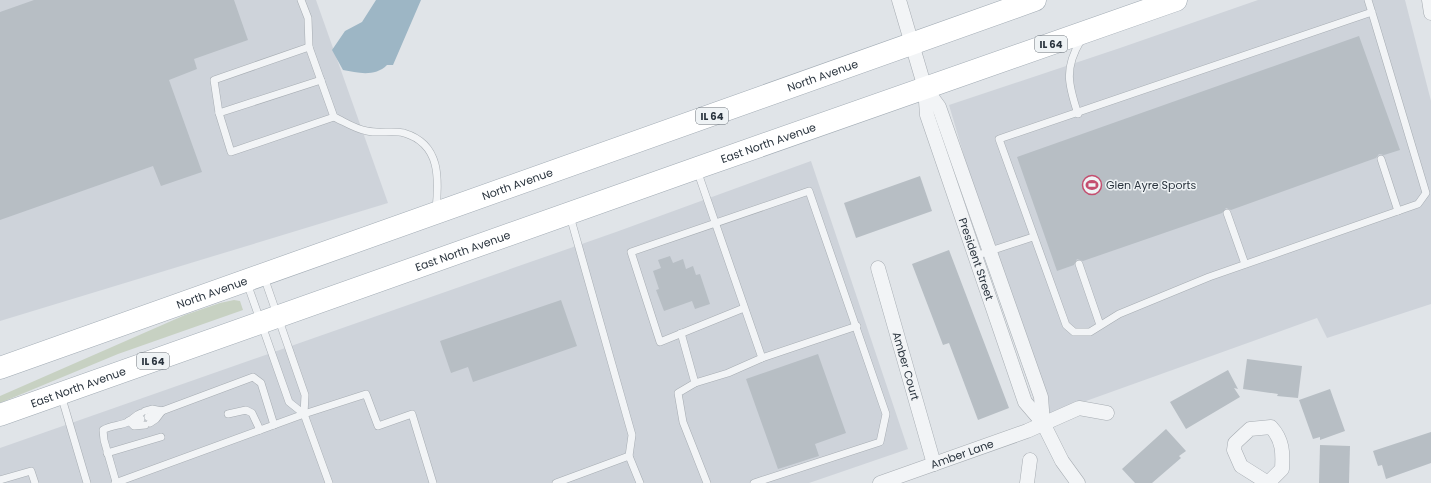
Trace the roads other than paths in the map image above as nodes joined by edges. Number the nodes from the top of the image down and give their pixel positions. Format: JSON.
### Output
{"nodes":[{"id":1,"x":302,"y":0,"type":"edge"},
{"id":2,"x":899,"y":0,"type":"edge"},
{"id":3,"x":1035,"y":0,"type":"edge"},
{"id":4,"x":1176,"y":0,"type":"edge"},
{"id":5,"x":1368,"y":0,"type":"edge"},
{"id":6,"x":1429,"y":0,"type":"edge"},
{"id":7,"x":1372,"y":12,"type":"junction"},
{"id":8,"x":1431,"y":13,"type":"edge"},
{"id":9,"x":1085,"y":32,"type":"junction"},
{"id":10,"x":912,"y":44,"type":"junction"},
{"id":11,"x":309,"y":47,"type":"junction"},
{"id":12,"x":321,"y":80,"type":"junction"},
{"id":13,"x":925,"y":88,"type":"junction"},
{"id":14,"x":219,"y":113,"type":"junction"},
{"id":15,"x":1078,"y":114,"type":"junction"},
{"id":16,"x":334,"y":117,"type":"junction"},
{"id":17,"x":1381,"y":159,"type":"dead end"},
{"id":18,"x":697,"y":168,"type":"junction"},
{"id":19,"x":1398,"y":211,"type":"junction"},
{"id":20,"x":1228,"y":213,"type":"dead end"},
{"id":21,"x":436,"y":214,"type":"junction"},
{"id":22,"x":569,"y":214,"type":"junction"},
{"id":23,"x":714,"y":222,"type":"junction"},
{"id":24,"x":1034,"y":237,"type":"junction"},
{"id":25,"x":990,"y":251,"type":"junction"},
{"id":26,"x":975,"y":256,"type":"junction"},
{"id":27,"x":1079,"y":264,"type":"dead end"},
{"id":28,"x":1245,"y":264,"type":"junction"},
{"id":29,"x":878,"y":268,"type":"dead end"},
{"id":30,"x":255,"y":278,"type":"junction"},
{"id":31,"x":744,"y":308,"type":"junction"},
{"id":32,"x":269,"y":320,"type":"junction"},
{"id":33,"x":1100,"y":325,"type":"junction"},
{"id":34,"x":857,"y":326,"type":"junction"},
{"id":35,"x":681,"y":333,"type":"junction"},
{"id":36,"x":762,"y":358,"type":"junction"},
{"id":37,"x":0,"y":368,"type":"edge"},
{"id":38,"x":695,"y":383,"type":"junction"},
{"id":39,"x":60,"y":394,"type":"junction"},
{"id":40,"x":162,"y":411,"type":"junction"},
{"id":41,"x":1107,"y":413,"type":"dead end"},
{"id":42,"x":228,"y":414,"type":"dead end"},
{"id":43,"x":304,"y":414,"type":"junction"},
{"id":44,"x":0,"y":415,"type":"edge"},
{"id":45,"x":145,"y":418,"type":"junction"},
{"id":46,"x":1043,"y":423,"type":"junction"},
{"id":47,"x":274,"y":425,"type":"junction"},
{"id":48,"x":260,"y":430,"type":"junction"},
{"id":49,"x":161,"y":437,"type":"dead end"},
{"id":50,"x":107,"y":453,"type":"junction"},
{"id":51,"x":629,"y":456,"type":"junction"},
{"id":52,"x":1030,"y":460,"type":"dead end"},
{"id":53,"x":934,"y":464,"type":"junction"},
{"id":54,"x":0,"y":480,"type":"edge"},
{"id":55,"x":35,"y":483,"type":"edge"},
{"id":56,"x":87,"y":483,"type":"edge"},
{"id":57,"x":115,"y":483,"type":"edge"},
{"id":58,"x":329,"y":483,"type":"edge"},
{"id":59,"x":433,"y":483,"type":"edge"},
{"id":60,"x":556,"y":483,"type":"edge"},
{"id":61,"x":640,"y":483,"type":"edge"},
{"id":62,"x":707,"y":483,"type":"edge"},
{"id":63,"x":754,"y":483,"type":"edge"},
{"id":64,"x":880,"y":483,"type":"edge"},
{"id":65,"x":1027,"y":483,"type":"edge"},
{"id":66,"x":1078,"y":483,"type":"edge"}],
"edges":[{"from":1,"to":11,"type":"lane"},
{"from":2,"to":10,"type":"street","name":"President Street"},
{"from":3,"to":10,"type":"main road","name":"North Avenue","number":"IL 64"},
{"from":4,"to":9,"type":"main road","number":"IL 64"},
{"from":5,"to":7,"type":"lane"},
{"from":6,"to":8,"type":"street"},
{"from":7,"to":15,"type":"lane"},
{"from":7,"to":19,"type":"lane"},
{"from":9,"to":13,"type":"main road","number":"IL 64"},
{"from":9,"to":15,"type":"lane"},
{"from":10,"to":13,"type":"street","name":"President Street"},
{"from":10,"to":21,"type":"main road","name":"North Avenue","number":"IL 64"},
{"from":11,"to":12,"type":"lane"},
{"from":11,"to":14,"type":"lane"},
{"from":12,"to":14,"type":"lane"},
{"from":12,"to":16,"type":"lane"},
{"from":13,"to":18,"type":"main road","name":"East North Avenue","number":"IL 64"},
{"from":13,"to":25,"type":"street","name":"President Street"},
{"from":13,"to":26,"type":"street","name":"President Street"},
{"from":14,"to":16,"type":"lane"},
{"from":15,"to":24,"type":"lane"},
{"from":16,"to":21,"type":"lane"},
{"from":17,"to":19,"type":"lane"},
{"from":18,"to":22,"type":"main road","name":"East North Avenue","number":"IL 64"},
{"from":18,"to":23,"type":"lane"},
{"from":19,"to":28,"type":"lane"},
{"from":20,"to":28,"type":"lane"},
{"from":21,"to":30,"type":"main road","name":"North Avenue","number":"IL 64"},
{"from":22,"to":32,"type":"main road","name":"East North Avenue","number":"IL 64"},
{"from":22,"to":51,"type":"lane"},
{"from":23,"to":31,"type":"lane"},
{"from":23,"to":34,"type":"lane"},
{"from":23,"to":35,"type":"lane"},
{"from":24,"to":25,"type":"lane"},
{"from":24,"to":33,"type":"lane"},
{"from":25,"to":26,"type":"lane"},
{"from":25,"to":46,"type":"street","name":"President Street"},
{"from":26,"to":46,"type":"street","name":"President Street"},
{"from":27,"to":33,"type":"lane"},
{"from":28,"to":33,"type":"lane"},
{"from":29,"to":53,"type":"street","name":"Amber Court"},
{"from":30,"to":32,"type":"lane"},
{"from":30,"to":32,"type":"lane"},
{"from":30,"to":37,"type":"main road","name":"North Avenue","number":"IL 64"},
{"from":31,"to":35,"type":"lane"},
{"from":31,"to":36,"type":"lane"},
{"from":32,"to":39,"type":"main road","name":"East North Avenue","number":"IL 64"},
{"from":32,"to":43,"type":"lane"},
{"from":32,"to":43,"type":"lane"},
{"from":34,"to":36,"type":"lane"},
{"from":34,"to":63,"type":"lane"},
{"from":35,"to":38,"type":"lane"},
{"from":36,"to":38,"type":"lane"},
{"from":38,"to":62,"type":"lane"},
{"from":39,"to":44,"type":"main road","name":"East North Avenue","number":"IL 64"},
{"from":39,"to":56,"type":"lane"},
{"from":40,"to":45,"type":"lane"},
{"from":40,"to":45,"type":"lane"},
{"from":40,"to":47,"type":"lane"},
{"from":41,"to":46,"type":"street","name":"Amber Lane"},
{"from":42,"to":48,"type":"lane"},
{"from":43,"to":47,"type":"lane"},
{"from":43,"to":58,"type":"lane"},
{"from":43,"to":59,"type":"lane"},
{"from":45,"to":50,"type":"lane"},
{"from":46,"to":53,"type":"street","name":"Amber Lane"},
{"from":46,"to":66,"type":"street","name":"President Street"},
{"from":47,"to":48,"type":"lane"},
{"from":48,"to":57,"type":"lane"},
{"from":49,"to":50,"type":"lane"},
{"from":50,"to":57,"type":"lane"},
{"from":51,"to":60,"type":"lane"},
{"from":51,"to":61,"type":"lane"},
{"from":52,"to":65,"type":"street"},
{"from":53,"to":64,"type":"street","name":"Amber Lane"},
{"from":54,"to":55,"type":"lane"}]}
